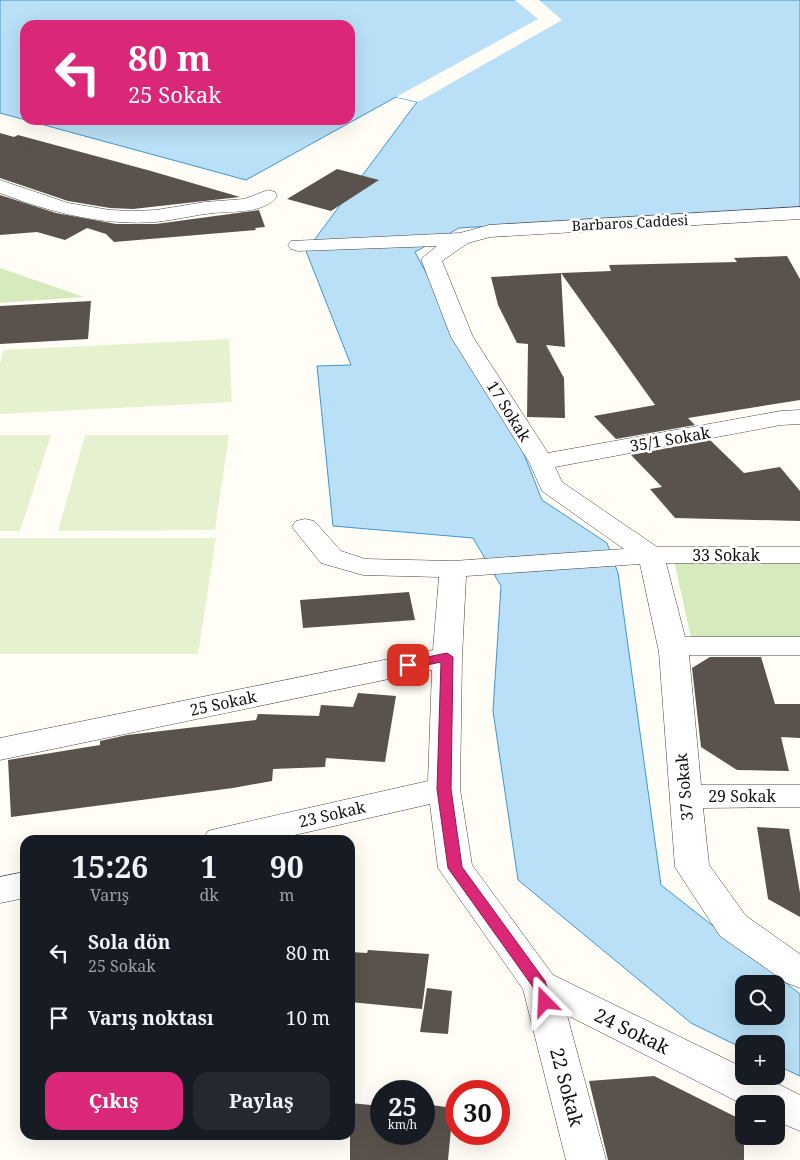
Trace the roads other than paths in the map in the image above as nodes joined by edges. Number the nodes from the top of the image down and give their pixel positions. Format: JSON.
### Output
{"nodes":[{"id":1,"x":0,"y":186,"type":"edge"},
{"id":2,"x":268,"y":196,"type":"dead end"},
{"id":3,"x":793,"y":213,"type":"edge"},
{"id":4,"x":800,"y":228,"type":"edge"},
{"id":5,"x":461,"y":239,"type":"junction"},
{"id":6,"x":298,"y":245,"type":"dead end"},
{"id":7,"x":800,"y":416,"type":"edge"},
{"id":8,"x":541,"y":462,"type":"junction"},
{"id":9,"x":305,"y":526,"type":"dead end"},
{"id":10,"x":800,"y":555,"type":"edge"},
{"id":11,"x":638,"y":556,"type":"junction"},
{"id":12,"x":462,"y":569,"type":"junction"},
{"id":13,"x":672,"y":646,"type":"junction"},
{"id":14,"x":800,"y":646,"type":"edge"},
{"id":15,"x":447,"y":657,"type":"junction"},
{"id":16,"x":0,"y":749,"type":"edge"},
{"id":17,"x":444,"y":789,"type":"junction"},
{"id":18,"x":685,"y":796,"type":"junction"},
{"id":19,"x":800,"y":796,"type":"edge"},
{"id":20,"x":242,"y":835,"type":"edge"},
{"id":21,"x":20,"y":885,"type":"edge"},
{"id":22,"x":0,"y":890,"type":"edge"},
{"id":23,"x":800,"y":973,"type":"edge"},
{"id":24,"x":540,"y":985,"type":"junction"},
{"id":25,"x":800,"y":1114,"type":"edge"},
{"id":26,"x":586,"y":1160,"type":"edge"}],
"edges":[{"from":1,"to":2,"type":"street"},
{"from":3,"to":4,"type":"street"},
{"from":3,"to":5,"type":"street","name":"Barbaros Caddesi"},
{"from":5,"to":6,"type":"street"},
{"from":5,"to":8,"type":"street","name":"17 Sokak"},
{"from":7,"to":8,"type":"street","name":"35/1 Sokak"},
{"from":8,"to":11,"type":"street","name":"17 Sokak"},
{"from":9,"to":12,"type":"street","name":"33 Sokak"},
{"from":10,"to":11,"type":"street","name":"33 Sokak"},
{"from":11,"to":12,"type":"street","name":"33 Sokak"},
{"from":11,"to":13,"type":"street","name":"37 Sokak"},
{"from":12,"to":15,"type":"street","name":"24 Sokak"},
{"from":13,"to":14,"type":"street"},
{"from":13,"to":18,"type":"street","name":"37 Sokak"},
{"from":15,"to":16,"type":"street","name":"25 Sokak"},
{"from":15,"to":17,"type":"street","name":"24 Sokak"},
{"from":17,"to":20,"type":"street","name":"23 Sokak"},
{"from":17,"to":24,"type":"street","name":"24 Sokak"},
{"from":18,"to":19,"type":"street","name":"29 Sokak"},
{"from":18,"to":23,"type":"street","name":"37 Sokak"},
{"from":21,"to":22,"type":"street"},
{"from":24,"to":25,"type":"street","name":"24 Sokak"},
{"from":24,"to":26,"type":"street","name":"22 Sokak"}]}
